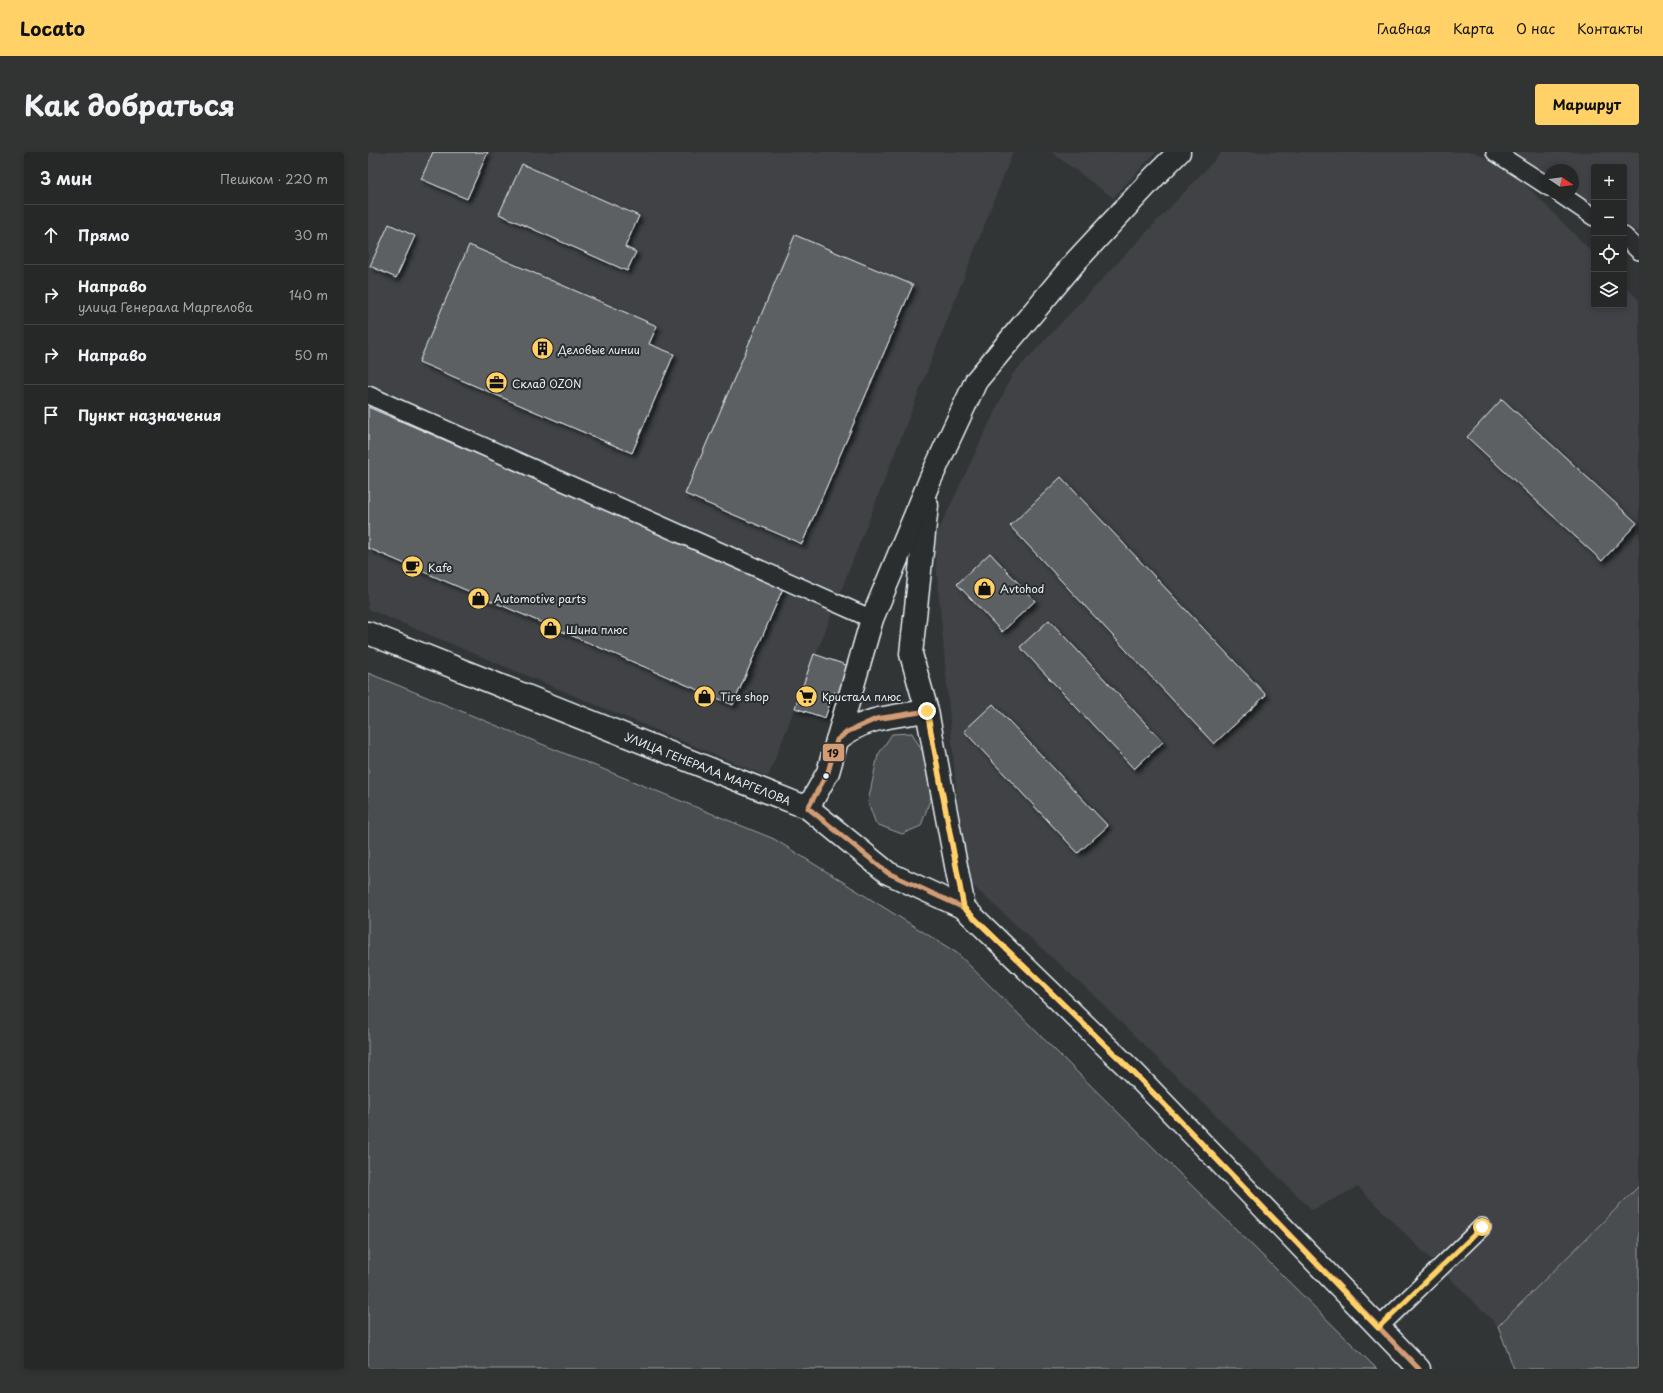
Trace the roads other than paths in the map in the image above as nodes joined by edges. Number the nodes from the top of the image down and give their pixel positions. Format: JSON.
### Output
{"nodes":[{"id":1,"x":1179,"y":152,"type":"edge"},
{"id":2,"x":1495,"y":152,"type":"edge"},
{"id":3,"x":1543,"y":183,"type":"edge"},
{"id":4,"x":1569,"y":200,"type":"edge"},
{"id":5,"x":1591,"y":214,"type":"edge"},
{"id":6,"x":1627,"y":239,"type":"edge"},
{"id":7,"x":1639,"y":252,"type":"edge"},
{"id":8,"x":368,"y":395,"type":"edge"},
{"id":9,"x":930,"y":480,"type":"junction"},
{"id":10,"x":872,"y":619,"type":"junction"},
{"id":11,"x":368,"y":633,"type":"edge"},
{"id":12,"x":927,"y":711,"type":"junction"},
{"id":13,"x":837,"y":740,"type":"junction"},
{"id":14,"x":808,"y":808,"type":"junction"},
{"id":15,"x":964,"y":908,"type":"junction"},
{"id":16,"x":1482,"y":1227,"type":"dead end"},
{"id":17,"x":1378,"y":1328,"type":"junction"},
{"id":18,"x":1419,"y":1369,"type":"edge"}],
"edges":[{"from":1,"to":9,"type":"street"},
{"from":2,"to":3,"type":"lane"},
{"from":4,"to":5,"type":"lane"},
{"from":6,"to":7,"type":"lane"},
{"from":8,"to":10,"type":"lane"},
{"from":9,"to":10,"type":"street"},
{"from":9,"to":12,"type":"street"},
{"from":10,"to":13,"type":"street"},
{"from":11,"to":14,"type":"street","name":"УЛИЦА ГЕНЕРАЛА МАРГЕЛОВА"},
{"from":12,"to":13,"type":"street"},
{"from":12,"to":15,"type":"street"},
{"from":13,"to":14,"type":"street"},
{"from":14,"to":15,"type":"street","name":"УЛИЦА ГЕНЕРАЛА МАРГЕЛОВА"},
{"from":15,"to":17,"type":"street","name":"УЛИЦА ГЕНЕРАЛА МАРГЕЛОВА"},
{"from":16,"to":17,"type":"lane"},
{"from":17,"to":18,"type":"street","name":"УЛИЦА ГЕНЕРАЛА МАРГЕЛОВА"}]}
